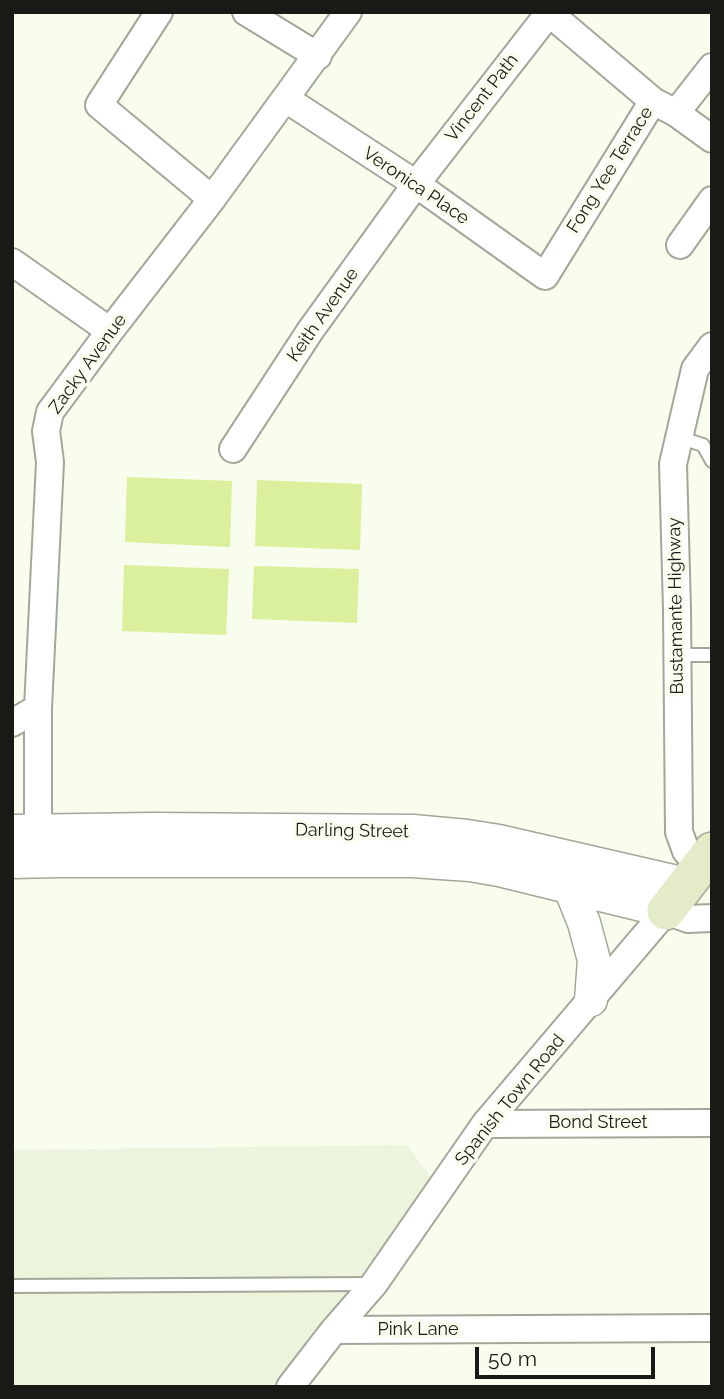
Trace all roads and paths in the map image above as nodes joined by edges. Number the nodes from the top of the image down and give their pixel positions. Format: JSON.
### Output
{"nodes":[{"id":1,"x":159,"y":12,"type":"edge"},
{"id":2,"x":246,"y":12,"type":"edge"},
{"id":3,"x":348,"y":12,"type":"edge"},
{"id":4,"x":548,"y":12,"type":"edge"},
{"id":5,"x":318,"y":56,"type":"junction"},
{"id":6,"x":712,"y":67,"type":"edge"},
{"id":7,"x":286,"y":99,"type":"junction"},
{"id":8,"x":664,"y":107,"type":"junction"},
{"id":9,"x":712,"y":139,"type":"edge"},
{"id":10,"x":416,"y":184,"type":"junction"},
{"id":11,"x":212,"y":199,"type":"junction"},
{"id":12,"x":712,"y":200,"type":"edge"},
{"id":13,"x":680,"y":244,"type":"dead end"},
{"id":14,"x":12,"y":262,"type":"edge"},
{"id":15,"x":545,"y":276,"type":"joint"},
{"id":16,"x":110,"y":331,"type":"junction"},
{"id":17,"x":712,"y":346,"type":"edge"},
{"id":18,"x":678,"y":437,"type":"junction"},
{"id":19,"x":233,"y":449,"type":"dead end"},
{"id":20,"x":712,"y":461,"type":"edge"},
{"id":21,"x":677,"y":655,"type":"junction"},
{"id":22,"x":712,"y":655,"type":"edge"},
{"id":23,"x":38,"y":708,"type":"junction"},
{"id":24,"x":12,"y":723,"type":"edge"},
{"id":25,"x":25,"y":830,"type":"edge"},
{"id":26,"x":12,"y":862,"type":"edge"},
{"id":27,"x":691,"y":878,"type":"edge"},
{"id":28,"x":570,"y":888,"type":"junction"},
{"id":29,"x":712,"y":918,"type":"edge"},
{"id":30,"x":591,"y":1000,"type":"junction"},
{"id":31,"x":712,"y":1123,"type":"edge"},
{"id":32,"x":485,"y":1124,"type":"junction"},
{"id":33,"x":374,"y":1284,"type":"junction"},
{"id":34,"x":12,"y":1286,"type":"edge"},
{"id":35,"x":712,"y":1328,"type":"edge"},
{"id":36,"x":334,"y":1330,"type":"junction"},
{"id":37,"x":290,"y":1387,"type":"edge"}],
"edges":[{"from":1,"to":11,"type":"street"},
{"from":2,"to":5,"type":"street"},
{"from":3,"to":5,"type":"street","name":"Zacky Avenue"},
{"from":4,"to":8,"type":"street"},
{"from":4,"to":10,"type":"street","name":"Vincent Path"},
{"from":5,"to":7,"type":"street","name":"Zacky Avenue"},
{"from":6,"to":8,"type":"street","name":"Fong Yee Terrace"},
{"from":7,"to":10,"type":"street","name":"Veronica Place"},
{"from":7,"to":11,"type":"street","name":"Zacky Avenue"},
{"from":8,"to":9,"type":"street"},
{"from":8,"to":15,"type":"street","name":"Fong Yee Terrace"},
{"from":10,"to":15,"type":"street","name":"Veronica Place"},
{"from":10,"to":19,"type":"street","name":"Keith Avenue"},
{"from":11,"to":16,"type":"street","name":"Zacky Avenue"},
{"from":12,"to":13,"type":"street"},
{"from":14,"to":16,"type":"street"},
{"from":16,"to":23,"type":"street","name":"Zacky Avenue"},
{"from":17,"to":18,"type":"street","name":"Bustamante Highway"},
{"from":18,"to":20,"type":"lane"},
{"from":18,"to":21,"type":"street","name":"Bustamante Highway"},
{"from":21,"to":22,"type":"lane"},
{"from":21,"to":27,"type":"street","name":"Bustamante Highway"},
{"from":23,"to":24,"type":"street"},
{"from":23,"to":25,"type":"street","name":"Zacky Avenue"},
{"from":25,"to":27,"type":"street","name":"Darling Street"},
{"from":26,"to":28,"type":"street","name":"Darling Street"},
{"from":27,"to":28,"type":"street","name":"Darling Street"},
{"from":27,"to":29,"type":"street"},
{"from":27,"to":30,"type":"street","name":"Spanish Town Road"},
{"from":28,"to":30,"type":"street"},
{"from":30,"to":32,"type":"street","name":"Spanish Town Road"},
{"from":31,"to":32,"type":"street","name":"Bond Street"},
{"from":32,"to":33,"type":"street","name":"Spanish Town Road"},
{"from":33,"to":34,"type":"lane"},
{"from":33,"to":36,"type":"street","name":"Spanish Town Road"},
{"from":35,"to":36,"type":"street","name":"Pink Lane"},
{"from":36,"to":37,"type":"street","name":"Spanish Town Road"}]}
